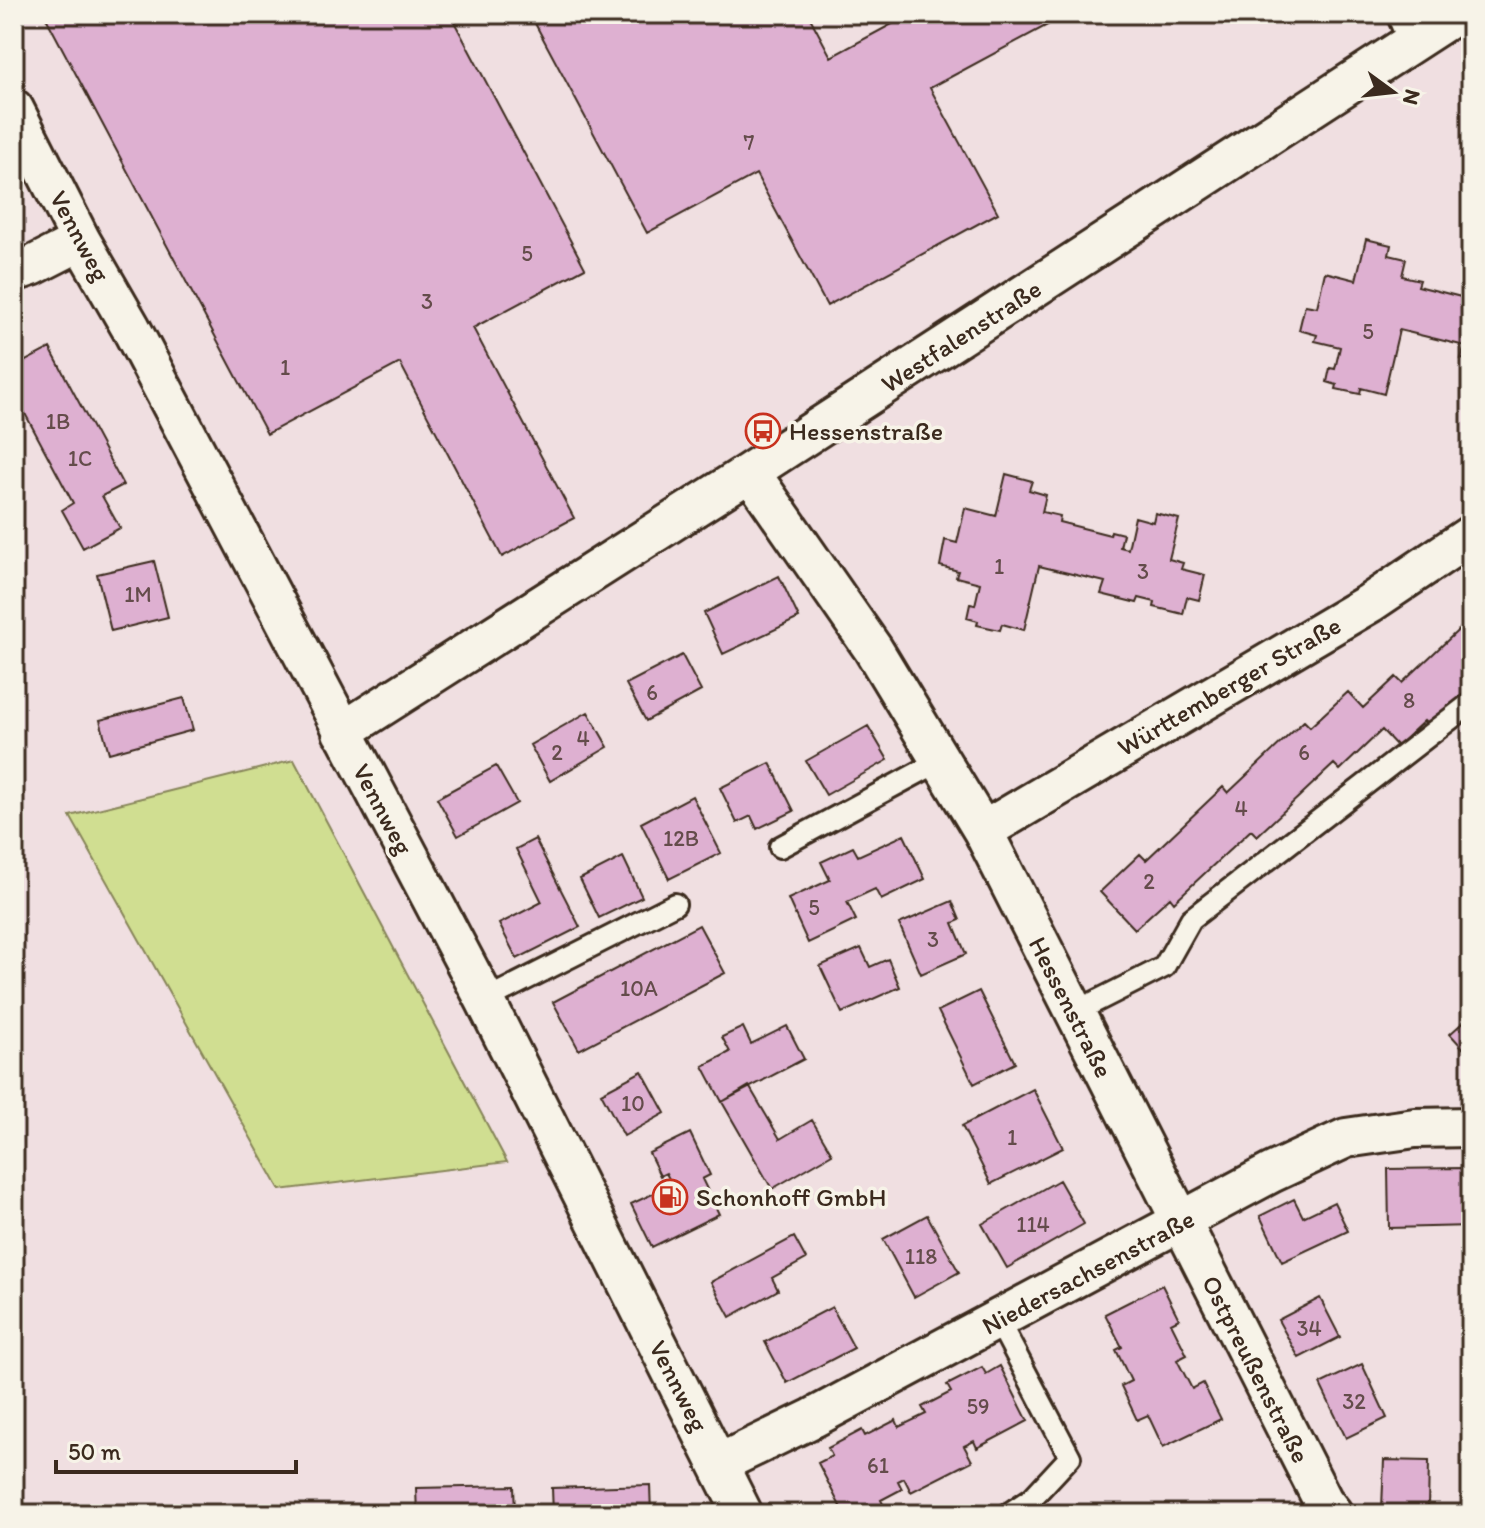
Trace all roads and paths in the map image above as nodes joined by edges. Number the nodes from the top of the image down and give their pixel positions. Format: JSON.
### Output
{"nodes":[{"id":1,"x":1456,"y":14,"type":"edge"},
{"id":2,"x":1404,"y":29,"type":"edge"},
{"id":3,"x":14,"y":109,"type":"edge"},
{"id":4,"x":81,"y":241,"type":"junction"},
{"id":5,"x":14,"y":272,"type":"edge"},
{"id":6,"x":750,"y":472,"type":"junction"},
{"id":7,"x":1471,"y":535,"type":"edge"},
{"id":8,"x":1471,"y":703,"type":"edge"},
{"id":9,"x":342,"y":732,"type":"junction"},
{"id":10,"x":940,"y":761,"type":"junction"},
{"id":11,"x":983,"y":831,"type":"junction"},
{"id":12,"x":780,"y":847,"type":"dead end"},
{"id":13,"x":675,"y":904,"type":"dead end"},
{"id":14,"x":485,"y":1000,"type":"junction"},
{"id":15,"x":1073,"y":1013,"type":"junction"},
{"id":16,"x":1471,"y":1127,"type":"edge"},
{"id":17,"x":1182,"y":1222,"type":"junction"},
{"id":18,"x":998,"y":1320,"type":"junction"},
{"id":19,"x":718,"y":1464,"type":"junction"},
{"id":20,"x":743,"y":1514,"type":"edge"},
{"id":21,"x":1008,"y":1514,"type":"edge"},
{"id":22,"x":1333,"y":1514,"type":"edge"}],
"edges":[{"from":1,"to":2,"type":"street","name":"Westfalenstraße"},
{"from":2,"to":6,"type":"street","name":"Westfalenstraße"},
{"from":3,"to":4,"type":"street","name":"Vennweg"},
{"from":4,"to":5,"type":"street"},
{"from":4,"to":9,"type":"street","name":"Vennweg"},
{"from":6,"to":9,"type":"street","name":"Westfalenstraße"},
{"from":6,"to":10,"type":"street","name":"Hessenstraße"},
{"from":7,"to":11,"type":"street","name":"Württemberger Straße"},
{"from":8,"to":15,"type":"lane"},
{"from":9,"to":14,"type":"street","name":"Vennweg"},
{"from":10,"to":11,"type":"street","name":"Hessenstraße"},
{"from":10,"to":12,"type":"lane"},
{"from":11,"to":15,"type":"street","name":"Hessenstraße"},
{"from":13,"to":14,"type":"lane"},
{"from":14,"to":19,"type":"street","name":"Vennweg"},
{"from":15,"to":17,"type":"street","name":"Hessenstraße"},
{"from":16,"to":17,"type":"street","name":"Niedersachsenstraße"},
{"from":17,"to":18,"type":"street","name":"Niedersachsenstraße"},
{"from":17,"to":22,"type":"street","name":"Ostpreußenstraße"},
{"from":18,"to":19,"type":"street","name":"Niedersachsenstraße"},
{"from":18,"to":21,"type":"lane"},
{"from":19,"to":20,"type":"street","name":"Vennweg"}]}
